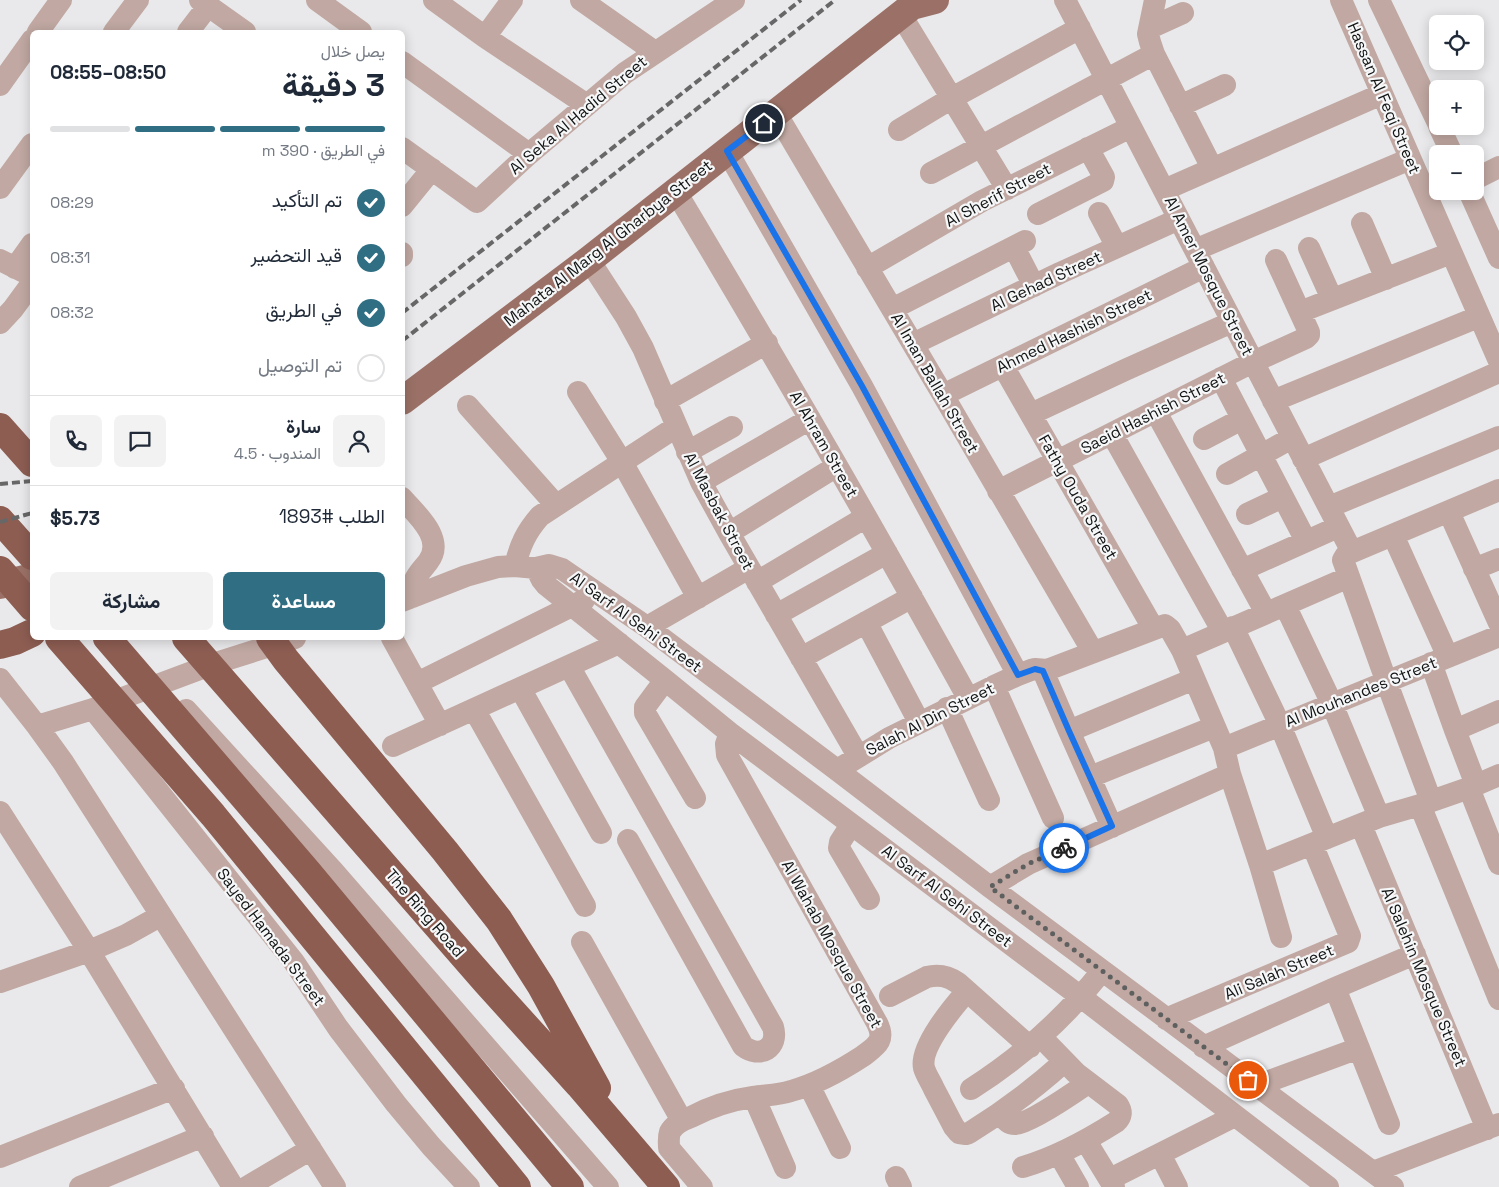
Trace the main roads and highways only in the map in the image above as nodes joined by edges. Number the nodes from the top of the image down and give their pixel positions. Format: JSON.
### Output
{"nodes":[{"id":1,"x":917,"y":5,"type":"edge"},
{"id":2,"x":405,"y":399,"type":"edge"},
{"id":3,"x":0,"y":427,"type":"edge"},
{"id":4,"x":30,"y":461,"type":"edge"},
{"id":5,"x":0,"y":520,"type":"edge"},
{"id":6,"x":30,"y":554,"type":"edge"},
{"id":7,"x":0,"y":570,"type":"edge"},
{"id":8,"x":30,"y":578,"type":"edge"},
{"id":9,"x":0,"y":585,"type":"edge"},
{"id":10,"x":30,"y":605,"type":"edge"},
{"id":11,"x":61,"y":640,"type":"edge"},
{"id":12,"x":109,"y":640,"type":"edge"},
{"id":13,"x":188,"y":640,"type":"edge"},
{"id":14,"x":280,"y":640,"type":"edge"},
{"id":15,"x":625,"y":1138,"type":"junction"},
{"id":16,"x":517,"y":1187,"type":"edge"},
{"id":17,"x":570,"y":1187,"type":"edge"},
{"id":18,"x":666,"y":1187,"type":"edge"}],
"edges":[{"from":1,"to":2,"type":"main road","name":"Mahata Al Marg Al Gharbya Street"},
{"from":3,"to":4,"type":"highway"},
{"from":5,"to":6,"type":"highway"},
{"from":7,"to":10,"type":"highway"},
{"from":8,"to":9,"type":"main road"},
{"from":11,"to":16,"type":"highway"},
{"from":12,"to":17,"type":"highway"},
{"from":13,"to":15,"type":"highway","name":"The Ring Road"},
{"from":14,"to":15,"type":"highway"},
{"from":15,"to":18,"type":"highway","name":"The Ring Road"}]}
